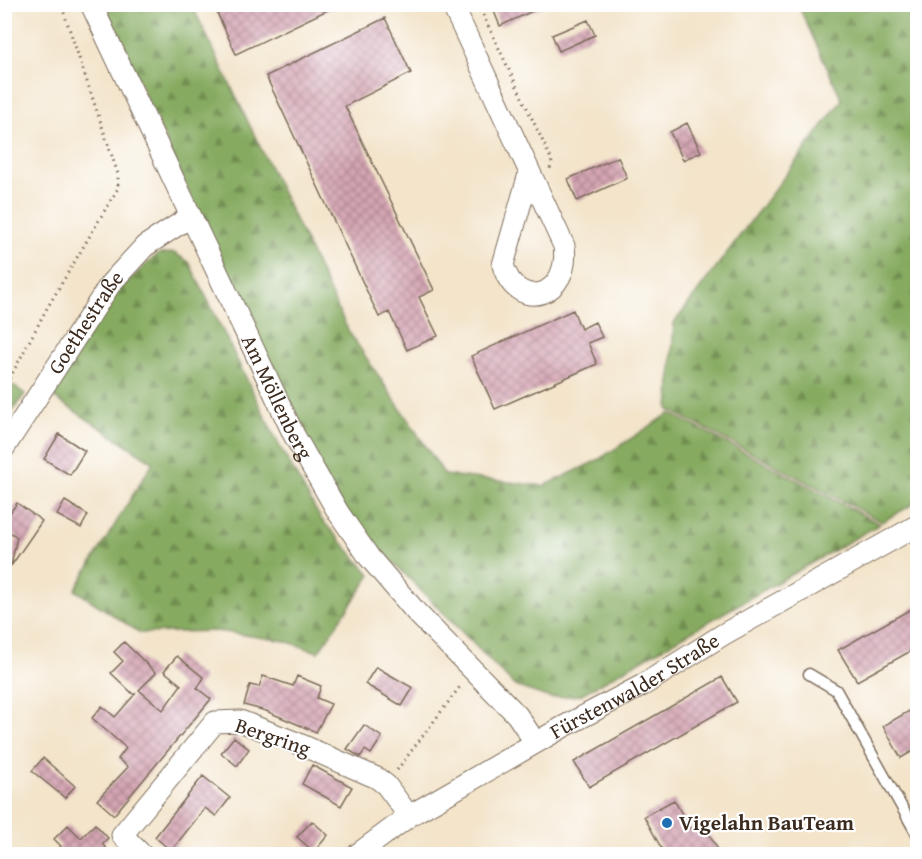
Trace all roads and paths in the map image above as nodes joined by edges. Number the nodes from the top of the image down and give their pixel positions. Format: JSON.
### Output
{"nodes":[{"id":1,"x":61,"y":4,"type":"edge"},
{"id":2,"x":91,"y":4,"type":"edge"},
{"id":3,"x":452,"y":4,"type":"edge"},
{"id":4,"x":478,"y":4,"type":"edge"},
{"id":5,"x":530,"y":177,"type":"junction"},
{"id":6,"x":190,"y":217,"type":"junction"},
{"id":7,"x":4,"y":389,"type":"edge"},
{"id":8,"x":4,"y":448,"type":"edge"},
{"id":9,"x":918,"y":525,"type":"edge"},
{"id":10,"x":473,"y":669,"type":"junction"},
{"id":11,"x":809,"y":674,"type":"dead end"},
{"id":12,"x":536,"y":742,"type":"junction"},
{"id":13,"x":386,"y":785,"type":"junction"},
{"id":14,"x":409,"y":816,"type":"junction"},
{"id":15,"x":918,"y":836,"type":"edge"},
{"id":16,"x":141,"y":855,"type":"edge"},
{"id":17,"x":358,"y":855,"type":"edge"}],
"edges":[{"from":1,"to":7,"type":"path"},
{"from":2,"to":6,"type":"street","name":"Am Möllenberg"},
{"from":3,"to":5,"type":"street"},
{"from":4,"to":5,"type":"path"},
{"from":5,"to":5,"type":"street"},
{"from":6,"to":8,"type":"street","name":"Goethestraße"},
{"from":6,"to":10,"type":"street","name":"Am Möllenberg"},
{"from":9,"to":12,"type":"street","name":"Fürstenwalder Straße"},
{"from":10,"to":12,"type":"street","name":"Am Möllenberg"},
{"from":10,"to":13,"type":"path"},
{"from":11,"to":15,"type":"lane"},
{"from":12,"to":14,"type":"street","name":"Fürstenwalder Straße"},
{"from":13,"to":14,"type":"street","name":"Bergring"},
{"from":13,"to":16,"type":"street","name":"Bergring"},
{"from":14,"to":17,"type":"street","name":"Fürstenwalder Straße"}]}
